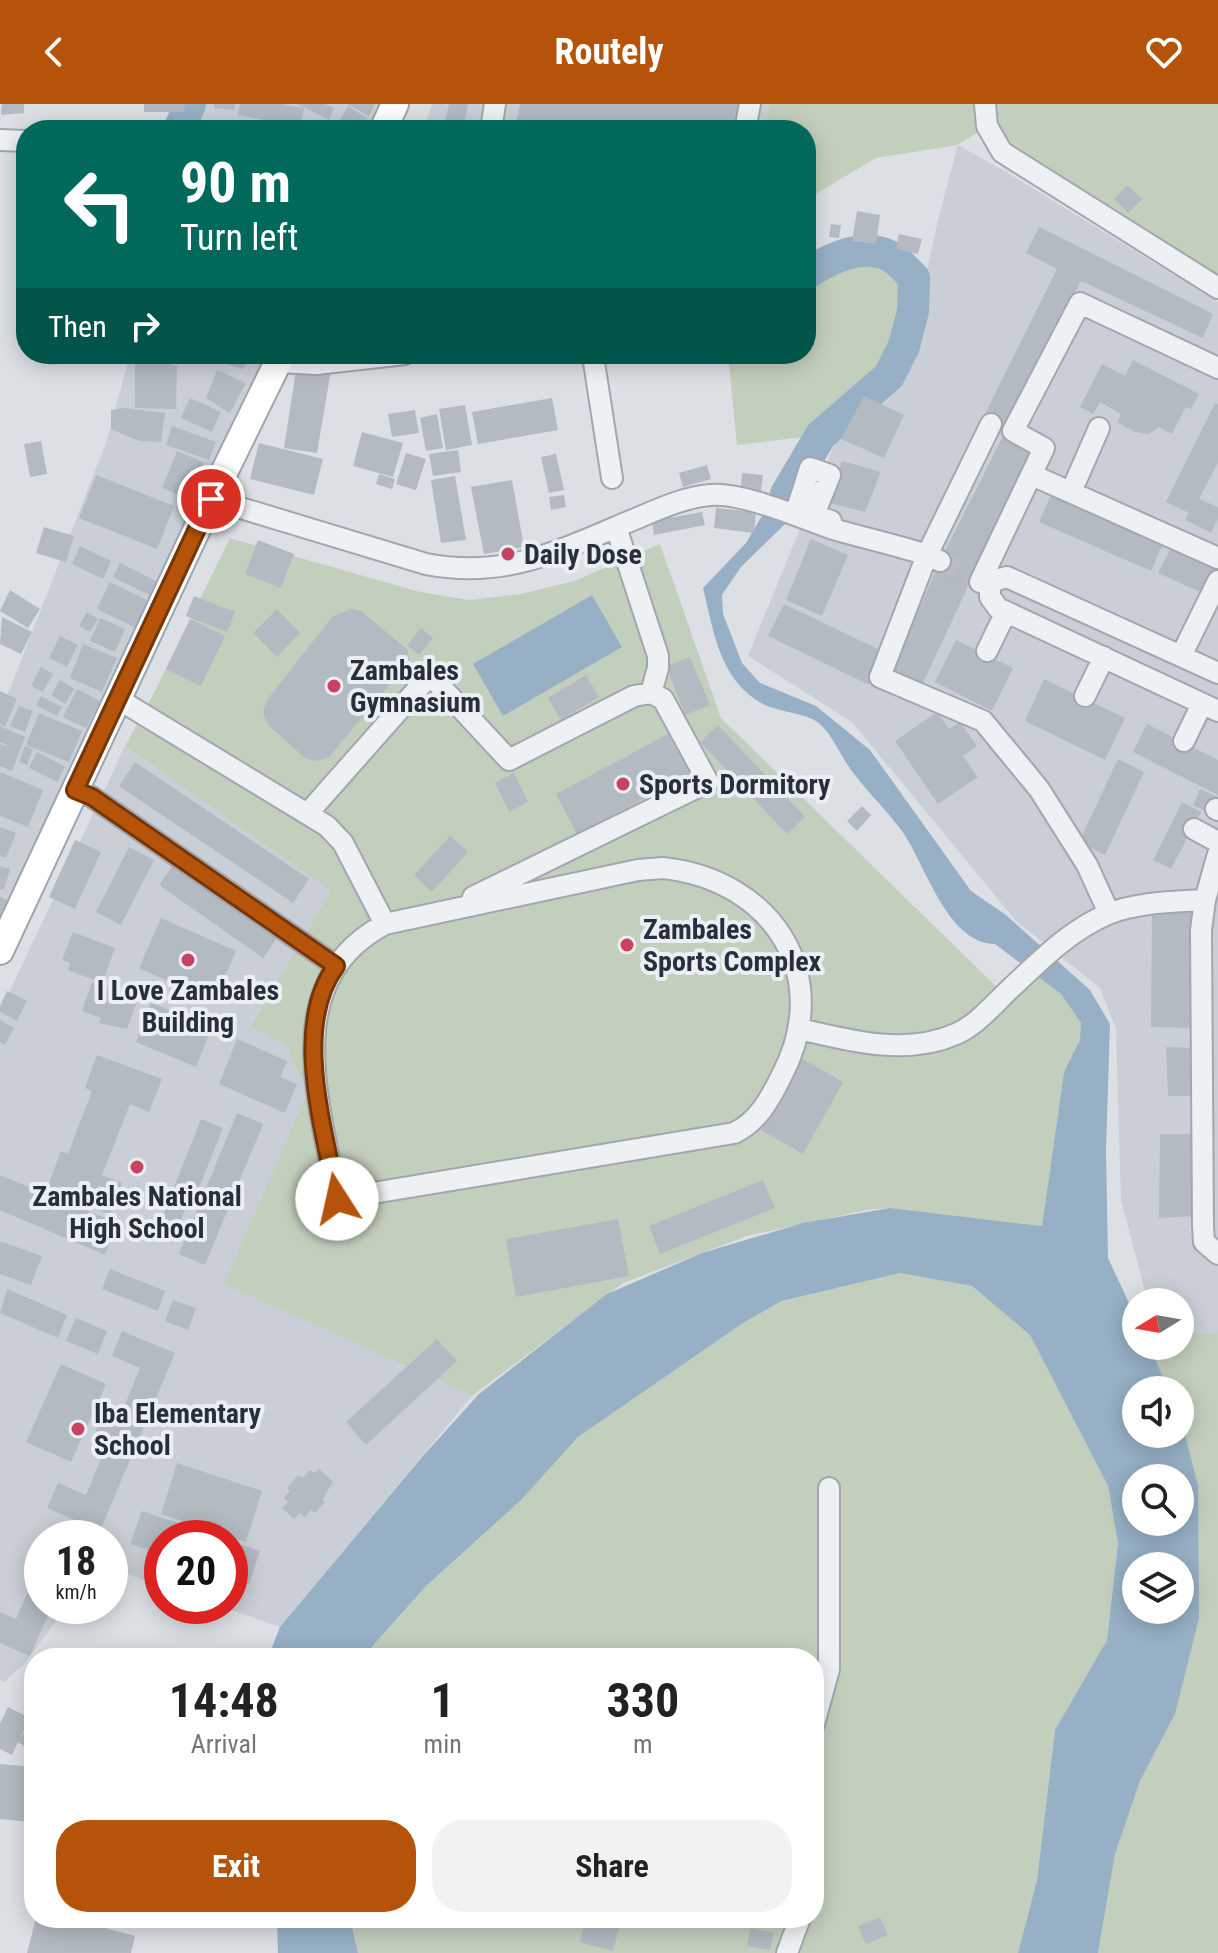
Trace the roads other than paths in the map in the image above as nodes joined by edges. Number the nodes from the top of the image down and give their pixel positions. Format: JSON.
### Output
{"nodes":[{"id":1,"x":985,"y":104,"type":"edge"},
{"id":2,"x":1218,"y":288,"type":"edge"},
{"id":3,"x":277,"y":364,"type":"edge"},
{"id":4,"x":594,"y":364,"type":"edge"},
{"id":5,"x":1218,"y":368,"type":"edge"},
{"id":6,"x":991,"y":424,"type":"dead end"},
{"id":7,"x":1099,"y":428,"type":"dead end"},
{"id":8,"x":1032,"y":475,"type":"junction"},
{"id":9,"x":612,"y":478,"type":"dead end"},
{"id":10,"x":1071,"y":492,"type":"junction"},
{"id":11,"x":211,"y":499,"type":"junction"},
{"id":12,"x":792,"y":514,"type":"junction"},
{"id":13,"x":616,"y":527,"type":"junction"},
{"id":14,"x":851,"y":533,"type":"junction"},
{"id":15,"x":933,"y":558,"type":"junction"},
{"id":16,"x":1218,"y":558,"type":"edge"},
{"id":17,"x":1218,"y":581,"type":"edge"},
{"id":18,"x":981,"y":582,"type":"junction"},
{"id":19,"x":1006,"y":612,"type":"junction"},
{"id":20,"x":987,"y":651,"type":"dead end"},
{"id":21,"x":1181,"y":656,"type":"junction"},
{"id":22,"x":1104,"y":657,"type":"junction"},
{"id":23,"x":1218,"y":673,"type":"edge"},
{"id":24,"x":651,"y":693,"type":"junction"},
{"id":25,"x":1085,"y":696,"type":"dead end"},
{"id":26,"x":118,"y":699,"type":"junction"},
{"id":27,"x":1210,"y":707,"type":"edge"},
{"id":28,"x":1184,"y":741,"type":"dead end"},
{"id":29,"x":75,"y":790,"type":"junction"},
{"id":30,"x":308,"y":813,"type":"junction"},
{"id":31,"x":1194,"y":829,"type":"dead end"},
{"id":32,"x":1218,"y":842,"type":"edge"},
{"id":33,"x":1218,"y":854,"type":"edge"},
{"id":34,"x":1205,"y":900,"type":"junction"},
{"id":35,"x":445,"y":911,"type":"junction"},
{"id":36,"x":1109,"y":913,"type":"junction"},
{"id":37,"x":385,"y":924,"type":"junction"},
{"id":38,"x":0,"y":951,"type":"edge"},
{"id":39,"x":336,"y":966,"type":"junction"},
{"id":40,"x":1201,"y":1016,"type":"junction"},
{"id":41,"x":800,"y":1029,"type":"junction"},
{"id":42,"x":1218,"y":1044,"type":"edge"},
{"id":43,"x":1218,"y":1254,"type":"edge"},
{"id":44,"x":829,"y":1488,"type":"dead end"},
{"id":45,"x":824,"y":1687,"type":"edge"},
{"id":46,"x":796,"y":1928,"type":"edge"},
{"id":47,"x":787,"y":1953,"type":"edge"}],
"edges":[{"from":1,"to":2,"type":"street"},
{"from":3,"to":11,"type":"main road"},
{"from":4,"to":9,"type":"street"},
{"from":5,"to":8,"type":"street"},
{"from":6,"to":15,"type":"street"},
{"from":7,"to":10,"type":"street"},
{"from":8,"to":10,"type":"street"},
{"from":8,"to":18,"type":"street"},
{"from":10,"to":16,"type":"street"},
{"from":11,"to":13,"type":"street"},
{"from":11,"to":26,"type":"main road"},
{"from":12,"to":13,"type":"street"},
{"from":12,"to":14,"type":"street"},
{"from":12,"to":14,"type":"street"},
{"from":13,"to":24,"type":"street"},
{"from":14,"to":15,"type":"street"},
{"from":15,"to":36,"type":"street"},
{"from":17,"to":21,"type":"street"},
{"from":18,"to":19,"type":"street"},
{"from":18,"to":21,"type":"street"},
{"from":19,"to":20,"type":"street"},
{"from":19,"to":22,"type":"street"},
{"from":21,"to":23,"type":"street"},
{"from":22,"to":25,"type":"street"},
{"from":22,"to":27,"type":"street"},
{"from":24,"to":30,"type":"street"},
{"from":24,"to":35,"type":"street"},
{"from":26,"to":29,"type":"main road"},
{"from":26,"to":30,"type":"street"},
{"from":27,"to":28,"type":"street"},
{"from":29,"to":38,"type":"main road"},
{"from":29,"to":39,"type":"street"},
{"from":30,"to":37,"type":"street"},
{"from":31,"to":32,"type":"street"},
{"from":33,"to":34,"type":"street"},
{"from":34,"to":36,"type":"street"},
{"from":34,"to":40,"type":"street"},
{"from":35,"to":37,"type":"street"},
{"from":35,"to":41,"type":"street"},
{"from":36,"to":41,"type":"street"},
{"from":37,"to":39,"type":"street"},
{"from":39,"to":41,"type":"street"},
{"from":40,"to":42,"type":"street"},
{"from":40,"to":43,"type":"street"},
{"from":44,"to":45,"type":"street"},
{"from":46,"to":47,"type":"street"}]}
